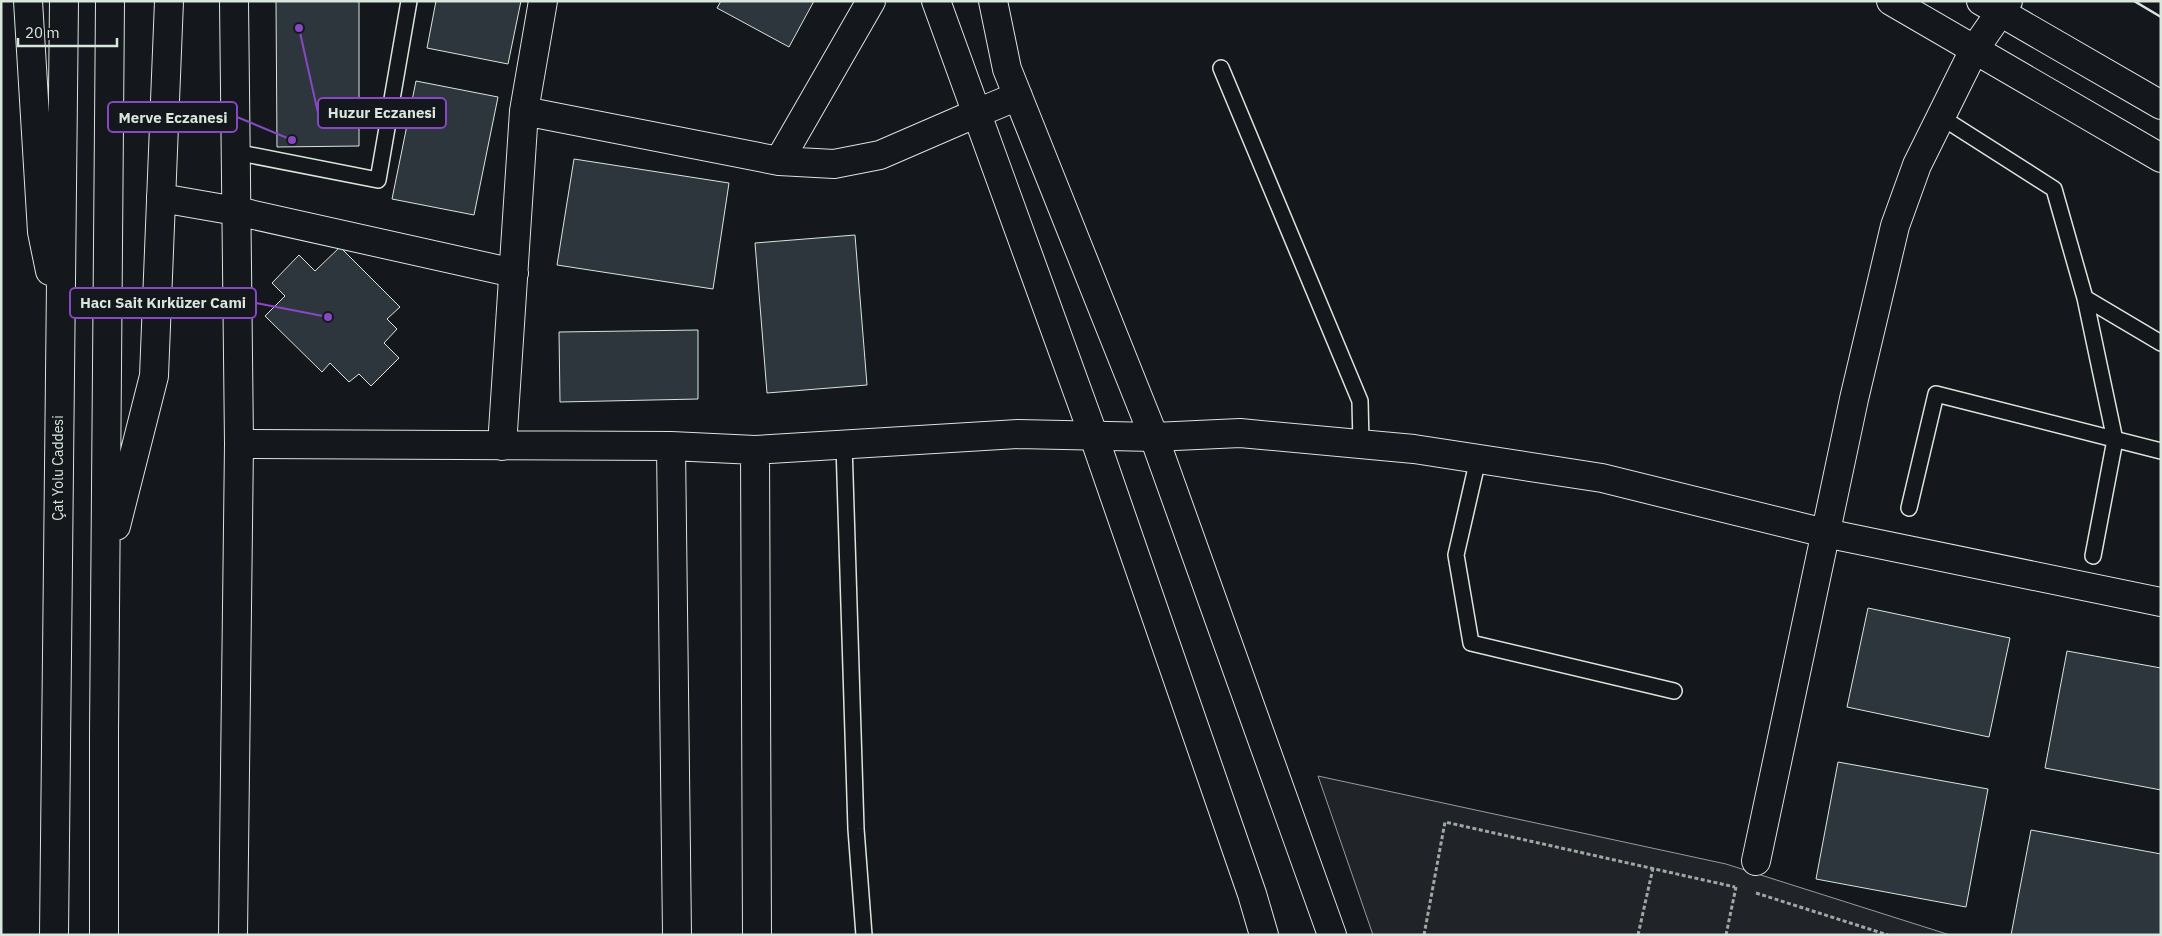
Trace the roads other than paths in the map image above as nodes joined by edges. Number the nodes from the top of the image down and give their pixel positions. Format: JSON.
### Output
{"nodes":[{"id":1,"x":28,"y":1,"type":"edge"},
{"id":2,"x":64,"y":1,"type":"edge"},
{"id":3,"x":110,"y":1,"type":"edge"},
{"id":4,"x":169,"y":1,"type":"edge"},
{"id":5,"x":234,"y":1,"type":"edge"},
{"id":6,"x":409,"y":1,"type":"edge"},
{"id":7,"x":543,"y":1,"type":"edge"},
{"id":8,"x":871,"y":1,"type":"edge"},
{"id":9,"x":936,"y":1,"type":"edge"},
{"id":10,"x":993,"y":1,"type":"edge"},
{"id":11,"x":1891,"y":1,"type":"edge"},
{"id":12,"x":1997,"y":5,"type":"edge"},
{"id":13,"x":1974,"y":50,"type":"junction"},
{"id":14,"x":1221,"y":68,"type":"dead end"},
{"id":15,"x":1018,"y":96,"type":"junction"},
{"id":16,"x":2161,"y":105,"type":"edge"},
{"id":17,"x":524,"y":111,"type":"junction"},
{"id":18,"x":977,"y":113,"type":"junction"},
{"id":19,"x":1941,"y":117,"type":"junction"},
{"id":20,"x":236,"y":152,"type":"junction"},
{"id":21,"x":2161,"y":158,"type":"edge"},
{"id":22,"x":778,"y":161,"type":"junction"},
{"id":23,"x":161,"y":198,"type":"junction"},
{"id":24,"x":236,"y":211,"type":"junction"},
{"id":25,"x":514,"y":274,"type":"junction"},
{"id":26,"x":2085,"y":298,"type":"junction"},
{"id":27,"x":59,"y":318,"type":"junction"},
{"id":28,"x":2161,"y":343,"type":"edge"},
{"id":29,"x":1093,"y":434,"type":"junction"},
{"id":30,"x":1154,"y":437,"type":"junction"},
{"id":31,"x":2115,"y":440,"type":"junction"},
{"id":32,"x":239,"y":444,"type":"junction"},
{"id":33,"x":1361,"y":444,"type":"junction"},
{"id":34,"x":844,"y":445,"type":"junction"},
{"id":35,"x":502,"y":446,"type":"junction"},
{"id":36,"x":671,"y":446,"type":"junction"},
{"id":37,"x":755,"y":450,"type":"junction"},
{"id":38,"x":2161,"y":451,"type":"edge"},
{"id":39,"x":1478,"y":459,"type":"junction"},
{"id":40,"x":1909,"y":508,"type":"dead end"},
{"id":41,"x":1825,"y":533,"type":"junction"},
{"id":42,"x":2093,"y":556,"type":"dead end"},
{"id":43,"x":105,"y":568,"type":"junction"},
{"id":44,"x":2161,"y":602,"type":"edge"},
{"id":45,"x":1674,"y":691,"type":"dead end"},
{"id":46,"x":1756,"y":861,"type":"dead end"},
{"id":47,"x":54,"y":935,"type":"edge"},
{"id":48,"x":104,"y":935,"type":"edge"},
{"id":49,"x":234,"y":935,"type":"edge"},
{"id":50,"x":677,"y":935,"type":"edge"},
{"id":51,"x":757,"y":935,"type":"edge"},
{"id":52,"x":864,"y":935,"type":"edge"},
{"id":53,"x":1264,"y":935,"type":"edge"},
{"id":54,"x":1332,"y":935,"type":"edge"}],
"edges":[{"from":1,"to":27,"type":"main road"},
{"from":2,"to":27,"type":"main road","name":"Çat Yolu Caddesi"},
{"from":3,"to":43,"type":"main road"},
{"from":4,"to":23,"type":"main road"},
{"from":5,"to":20,"type":"main road"},
{"from":6,"to":20,"type":"lane"},
{"from":7,"to":17,"type":"main road"},
{"from":8,"to":22,"type":"main road"},
{"from":9,"to":18,"type":"main road"},
{"from":10,"to":15,"type":"main road"},
{"from":11,"to":13,"type":"main road"},
{"from":12,"to":13,"type":"main road"},
{"from":12,"to":16,"type":"main road"},
{"from":13,"to":19,"type":"main road"},
{"from":13,"to":21,"type":"main road"},
{"from":14,"to":33,"type":"lane"},
{"from":15,"to":18,"type":"main road"},
{"from":15,"to":30,"type":"main road"},
{"from":17,"to":22,"type":"main road"},
{"from":17,"to":25,"type":"main road"},
{"from":18,"to":22,"type":"main road"},
{"from":18,"to":29,"type":"main road"},
{"from":19,"to":26,"type":"lane"},
{"from":19,"to":41,"type":"main road"},
{"from":20,"to":24,"type":"main road"},
{"from":23,"to":24,"type":"main road"},
{"from":23,"to":43,"type":"main road"},
{"from":24,"to":25,"type":"main road"},
{"from":24,"to":32,"type":"main road"},
{"from":25,"to":35,"type":"main road"},
{"from":26,"to":28,"type":"lane"},
{"from":26,"to":31,"type":"lane"},
{"from":27,"to":47,"type":"main road","name":"Çat Yolu Caddesi"},
{"from":29,"to":30,"type":"main road"},
{"from":29,"to":34,"type":"main road"},
{"from":29,"to":53,"type":"main road"},
{"from":30,"to":33,"type":"main road"},
{"from":30,"to":54,"type":"main road"},
{"from":31,"to":38,"type":"lane"},
{"from":31,"to":40,"type":"lane"},
{"from":31,"to":42,"type":"lane"},
{"from":32,"to":35,"type":"main road"},
{"from":32,"to":49,"type":"main road"},
{"from":33,"to":39,"type":"main road"},
{"from":34,"to":37,"type":"main road"},
{"from":34,"to":52,"type":"lane"},
{"from":35,"to":36,"type":"main road"},
{"from":36,"to":37,"type":"main road"},
{"from":36,"to":50,"type":"main road"},
{"from":37,"to":51,"type":"main road"},
{"from":39,"to":41,"type":"main road"},
{"from":39,"to":45,"type":"lane"},
{"from":41,"to":44,"type":"main road"},
{"from":41,"to":46,"type":"main road"},
{"from":43,"to":48,"type":"main road"}]}
